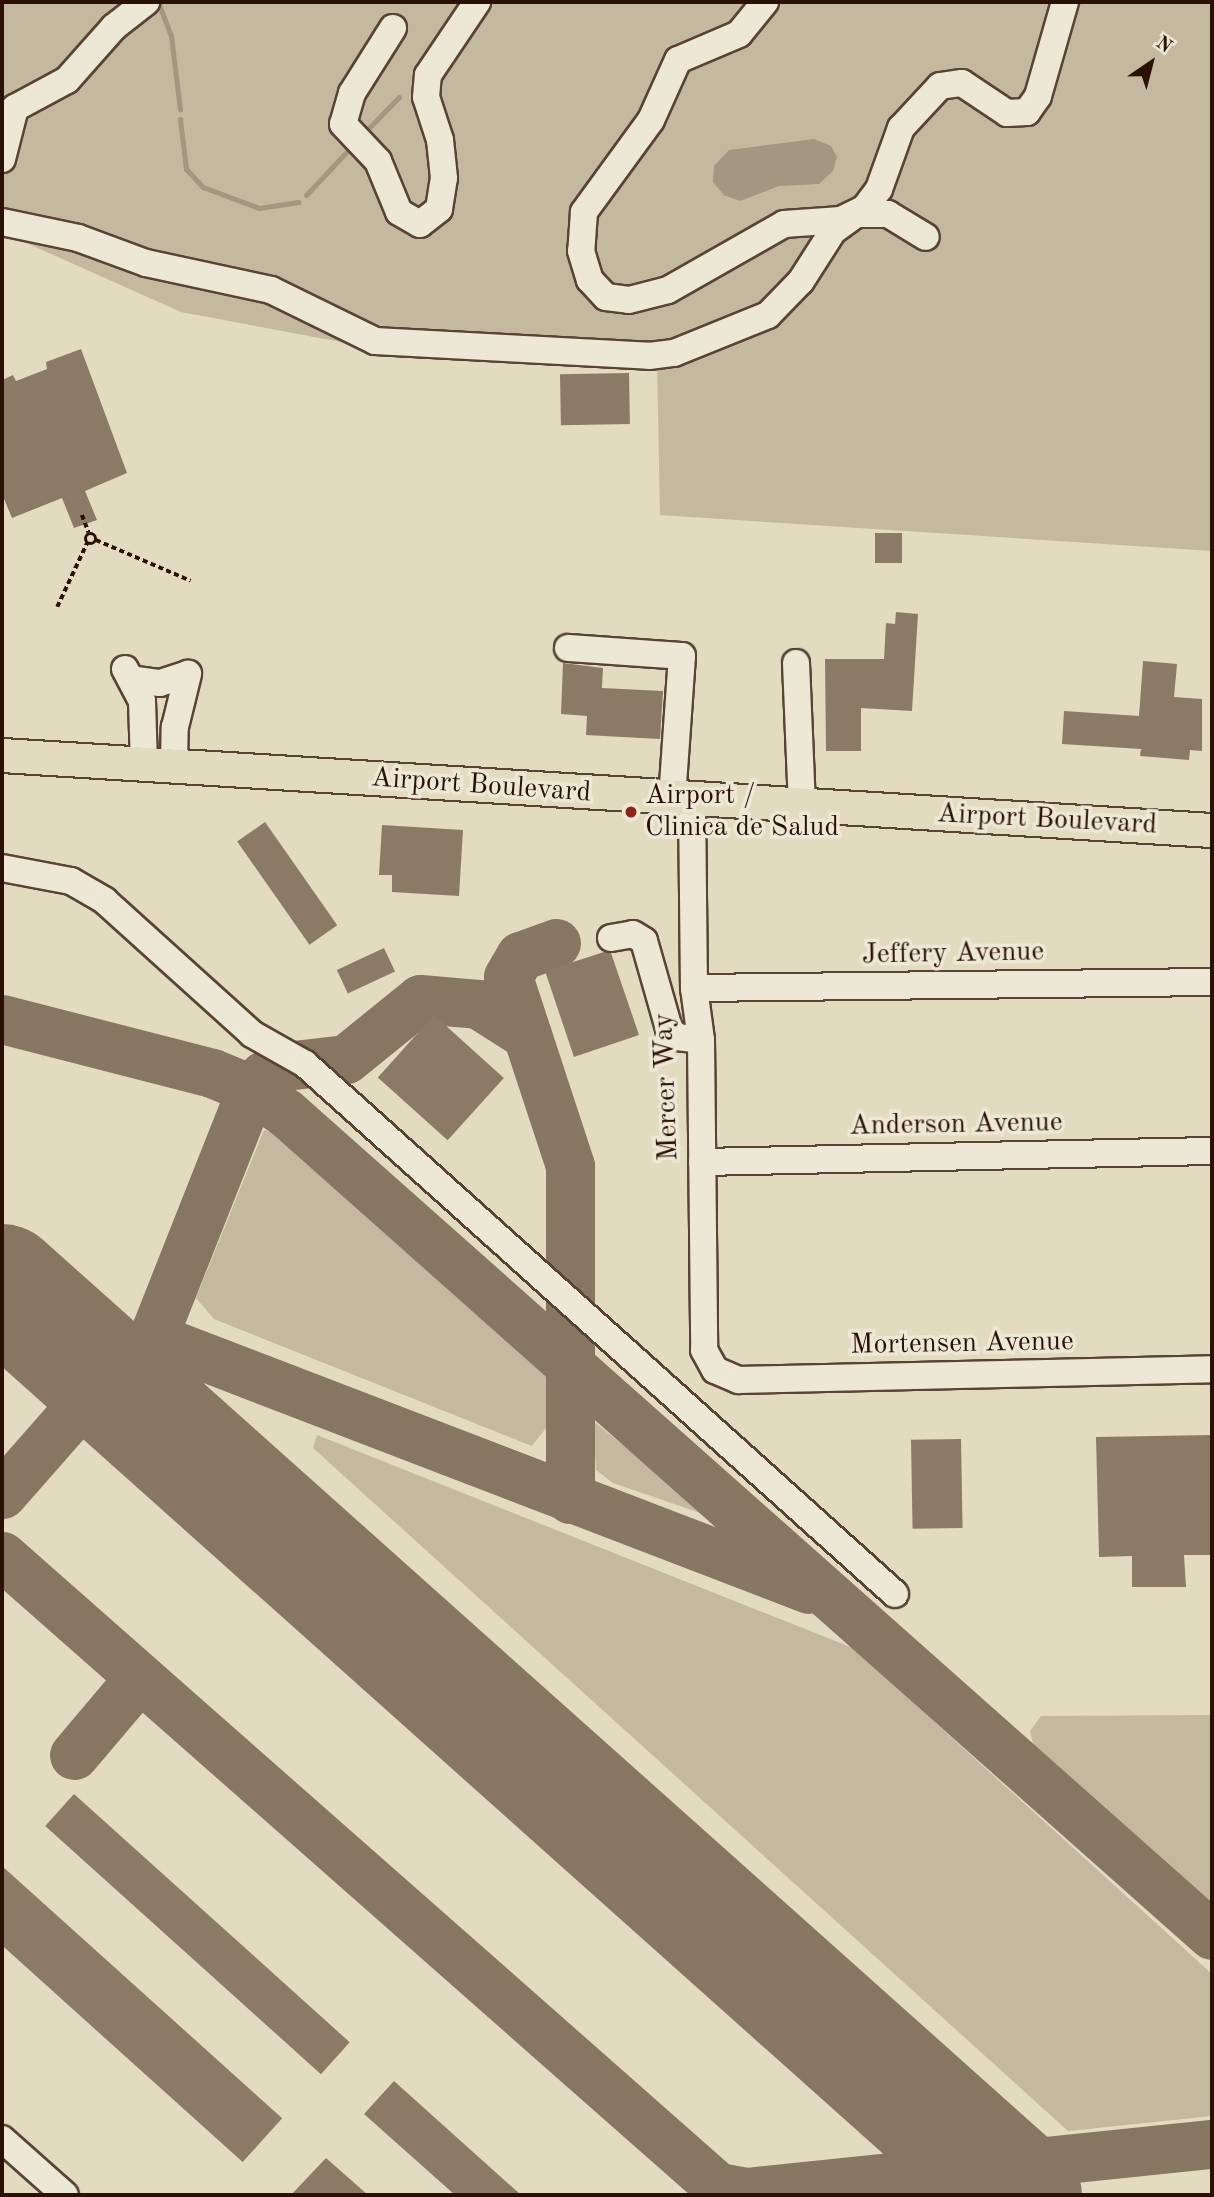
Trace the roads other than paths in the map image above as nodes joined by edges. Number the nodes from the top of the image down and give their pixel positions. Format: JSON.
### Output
{"nodes":[{"id":1,"x":146,"y":2,"type":"edge"},
{"id":2,"x":477,"y":2,"type":"edge"},
{"id":3,"x":765,"y":2,"type":"edge"},
{"id":4,"x":1065,"y":2,"type":"edge"},
{"id":5,"x":393,"y":28,"type":"dead end"},
{"id":6,"x":2,"y":159,"type":"edge"},
{"id":7,"x":850,"y":217,"type":"junction"},
{"id":8,"x":2,"y":222,"type":"edge"},
{"id":9,"x":926,"y":237,"type":"dead end"},
{"id":10,"x":568,"y":648,"type":"dead end"},
{"id":11,"x":796,"y":663,"type":"dead end"},
{"id":12,"x":2,"y":755,"type":"edge"},
{"id":13,"x":159,"y":765,"type":"junction"},
{"id":14,"x":682,"y":798,"type":"junction"},
{"id":15,"x":802,"y":806,"type":"junction"},
{"id":16,"x":1212,"y":830,"type":"edge"},
{"id":17,"x":2,"y":868,"type":"edge"},
{"id":18,"x":611,"y":938,"type":"dead end"},
{"id":19,"x":693,"y":952,"type":"junction"},
{"id":20,"x":652,"y":963,"type":"junction"},
{"id":21,"x":1212,"y":982,"type":"edge"},
{"id":22,"x":694,"y":988,"type":"junction"},
{"id":23,"x":701,"y":1040,"type":"junction"},
{"id":24,"x":1212,"y":1152,"type":"edge"},
{"id":25,"x":702,"y":1162,"type":"junction"},
{"id":26,"x":1212,"y":1369,"type":"edge"},
{"id":27,"x":715,"y":1370,"type":"joint"},
{"id":28,"x":895,"y":1594,"type":"dead end"},
{"id":29,"x":2,"y":2138,"type":"edge"},
{"id":30,"x":65,"y":2195,"type":"edge"}],
"edges":[{"from":1,"to":6,"type":"street"},
{"from":2,"to":5,"type":"street"},
{"from":3,"to":7,"type":"street"},
{"from":4,"to":7,"type":"street"},
{"from":7,"to":8,"type":"street"},
{"from":7,"to":9,"type":"street"},
{"from":10,"to":14,"type":"street","name":"Mercer Way"},
{"from":11,"to":15,"type":"street"},
{"from":12,"to":13,"type":"main road","name":"Airport Boulevard"},
{"from":13,"to":13,"type":"street"},
{"from":13,"to":14,"type":"main road","name":"Airport Boulevard"},
{"from":14,"to":15,"type":"main road","name":"Airport Boulevard"},
{"from":14,"to":19,"type":"street","name":"Mercer Way"},
{"from":15,"to":16,"type":"main road","name":"Airport Boulevard"},
{"from":17,"to":28,"type":"street"},
{"from":18,"to":20,"type":"street"},
{"from":19,"to":20,"type":"street"},
{"from":19,"to":22,"type":"street","name":"Mercer Way"},
{"from":20,"to":23,"type":"street"},
{"from":21,"to":22,"type":"street","name":"Jeffery Avenue"},
{"from":22,"to":23,"type":"street","name":"Mercer Way"},
{"from":23,"to":25,"type":"street","name":"Mercer Way"},
{"from":24,"to":25,"type":"street","name":"Anderson Avenue"},
{"from":25,"to":27,"type":"street","name":"Mercer Way"},
{"from":26,"to":27,"type":"street","name":"Mortensen Avenue"},
{"from":29,"to":30,"type":"street"}]}
